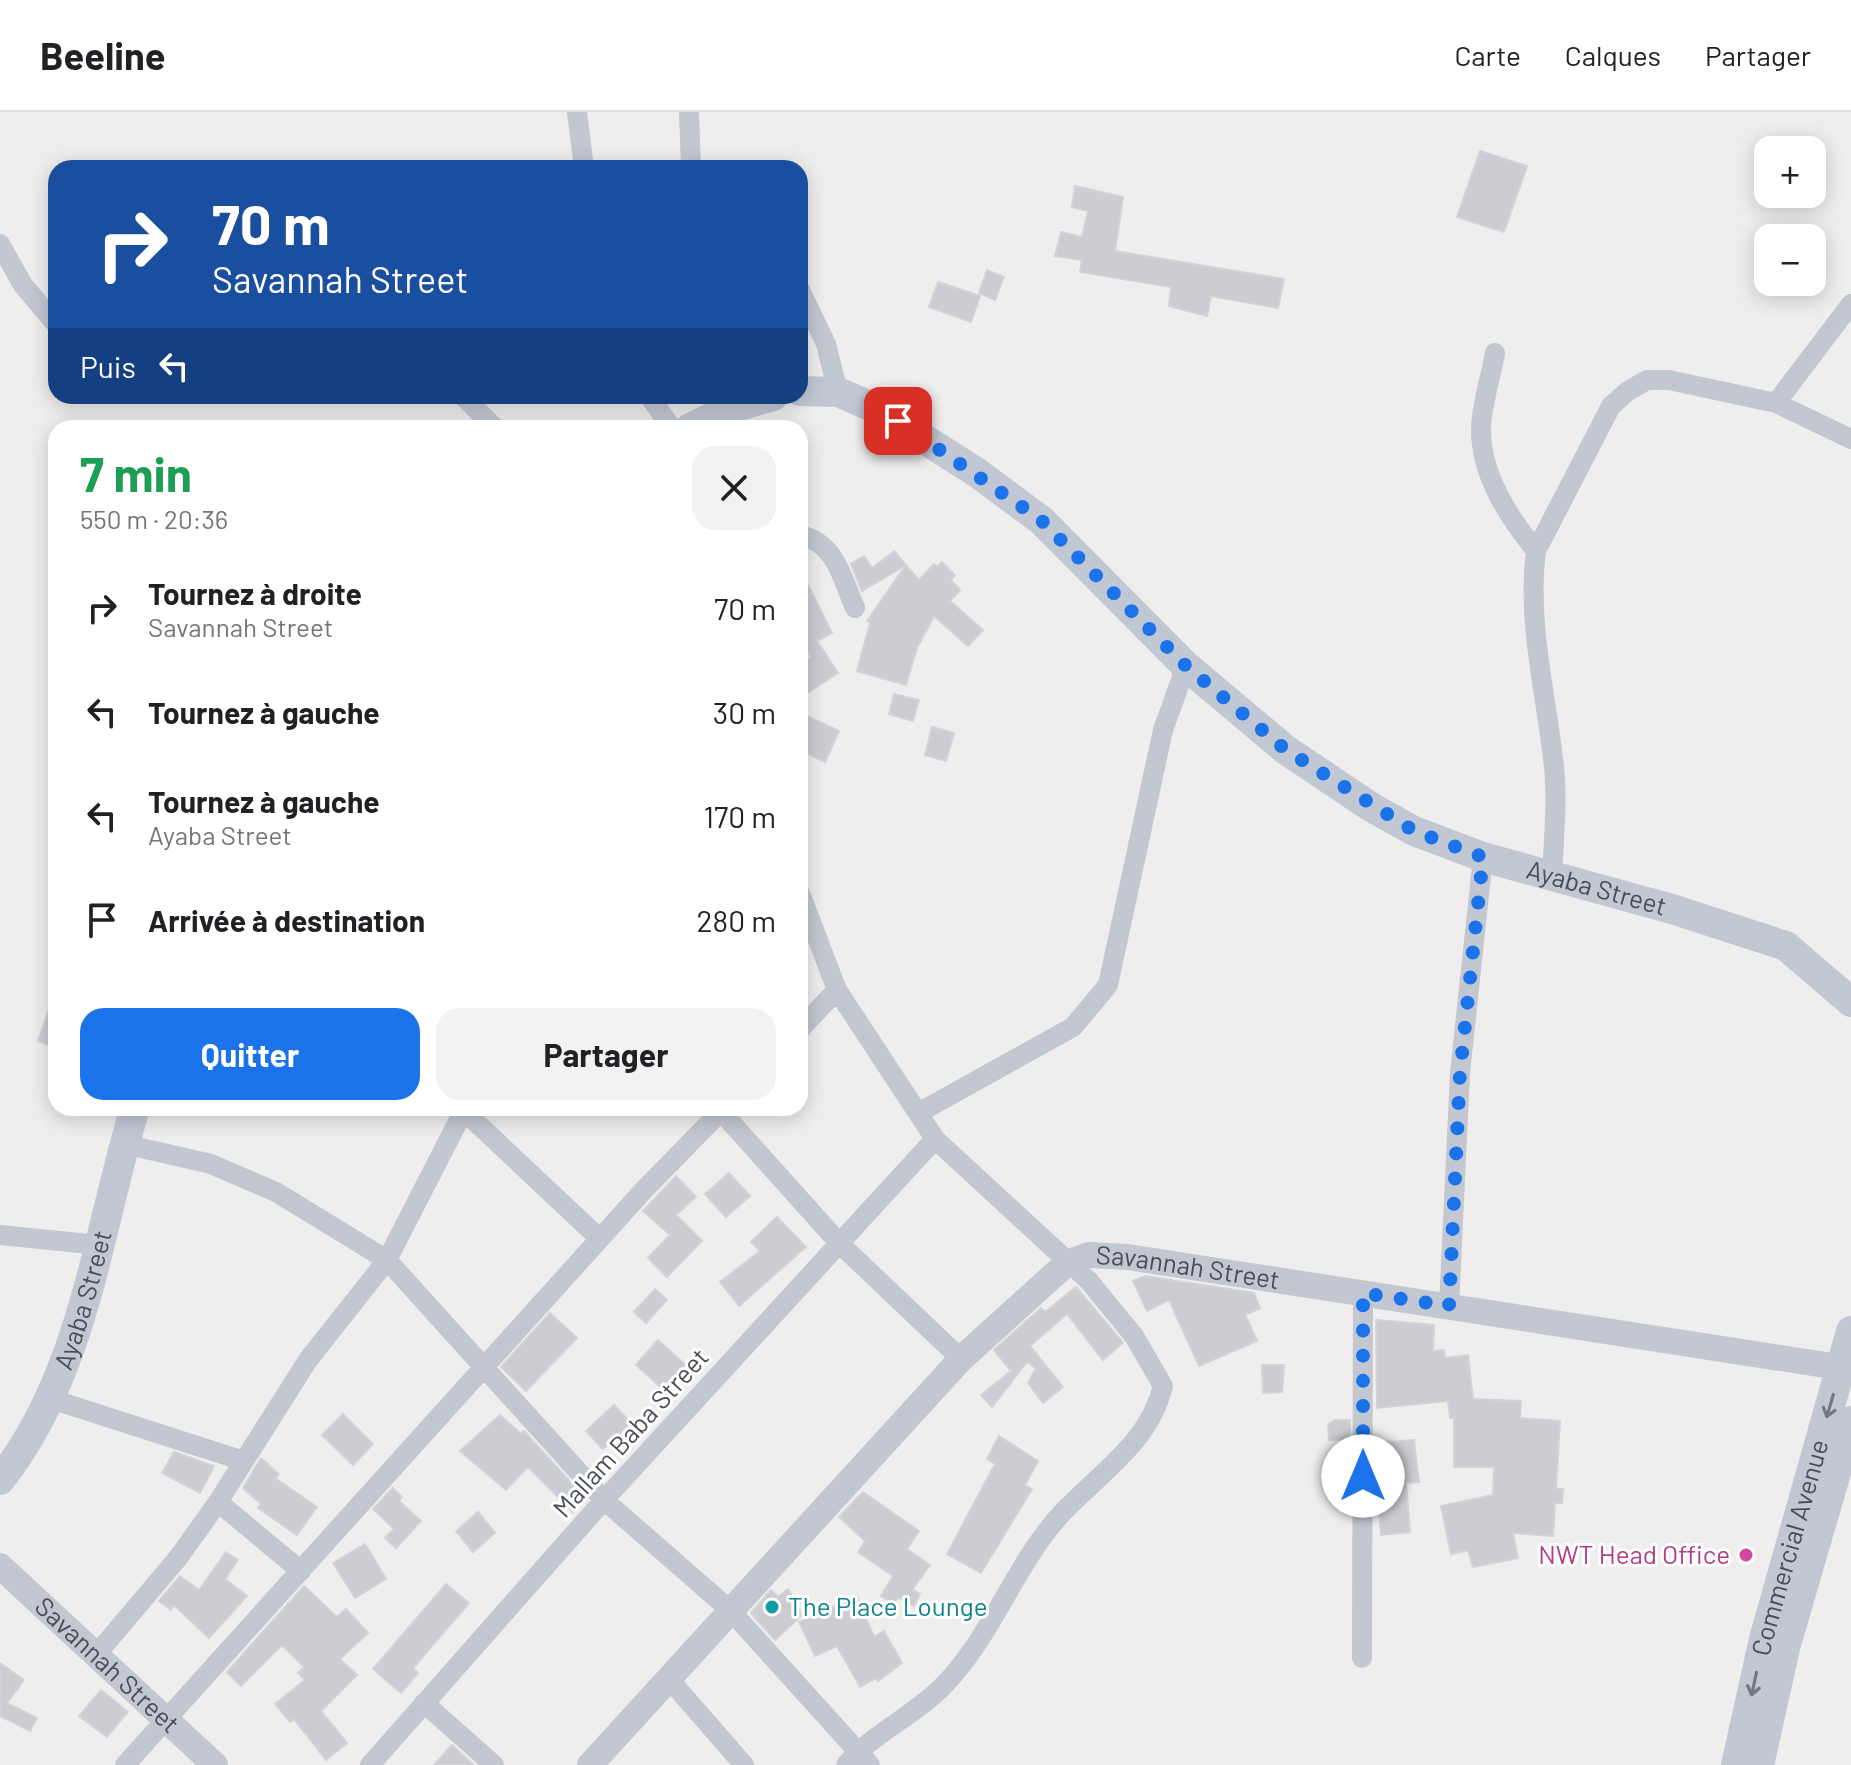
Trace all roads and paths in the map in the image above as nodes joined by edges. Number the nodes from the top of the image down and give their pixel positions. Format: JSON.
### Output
{"nodes":[{"id":1,"x":577,"y":112,"type":"edge"},
{"id":2,"x":689,"y":112,"type":"edge"},
{"id":3,"x":583,"y":160,"type":"edge"},
{"id":4,"x":691,"y":160,"type":"edge"},
{"id":5,"x":0,"y":244,"type":"edge"},
{"id":6,"x":1851,"y":304,"type":"edge"},
{"id":7,"x":808,"y":307,"type":"edge"},
{"id":8,"x":48,"y":315,"type":"edge"},
{"id":9,"x":1495,"y":353,"type":"dead end"},
{"id":10,"x":808,"y":391,"type":"edge"},
{"id":11,"x":838,"y":392,"type":"junction"},
{"id":12,"x":1776,"y":403,"type":"junction"},
{"id":13,"x":471,"y":404,"type":"edge"},
{"id":14,"x":660,"y":404,"type":"edge"},
{"id":15,"x":752,"y":404,"type":"edge"},
{"id":16,"x":487,"y":420,"type":"edge"},
{"id":17,"x":681,"y":420,"type":"edge"},
{"id":18,"x":709,"y":420,"type":"edge"},
{"id":19,"x":1851,"y":439,"type":"edge"},
{"id":20,"x":808,"y":538,"type":"edge"},
{"id":21,"x":1536,"y":551,"type":"junction"},
{"id":22,"x":855,"y":608,"type":"dead end"},
{"id":23,"x":1186,"y":666,"type":"junction"},
{"id":24,"x":1483,"y":857,"type":"junction"},
{"id":25,"x":1552,"y":874,"type":"junction"},
{"id":26,"x":808,"y":914,"type":"edge"},
{"id":27,"x":837,"y":990,"type":"junction"},
{"id":28,"x":1851,"y":1002,"type":"edge"},
{"id":29,"x":808,"y":1021,"type":"edge"},
{"id":30,"x":920,"y":1112,"type":"junction"},
{"id":31,"x":133,"y":1116,"type":"edge"},
{"id":32,"x":460,"y":1116,"type":"edge"},
{"id":33,"x":471,"y":1116,"type":"edge"},
{"id":34,"x":714,"y":1116,"type":"edge"},
{"id":35,"x":727,"y":1116,"type":"edge"},
{"id":36,"x":935,"y":1139,"type":"junction"},
{"id":37,"x":124,"y":1144,"type":"junction"},
{"id":38,"x":0,"y":1235,"type":"edge"},
{"id":39,"x":600,"y":1239,"type":"junction"},
{"id":40,"x":840,"y":1244,"type":"junction"},
{"id":41,"x":99,"y":1245,"type":"junction"},
{"id":42,"x":387,"y":1260,"type":"junction"},
{"id":43,"x":1067,"y":1263,"type":"junction"},
{"id":44,"x":1363,"y":1293,"type":"junction"},
{"id":45,"x":1449,"y":1306,"type":"junction"},
{"id":46,"x":1851,"y":1331,"type":"edge"},
{"id":47,"x":961,"y":1359,"type":"junction"},
{"id":48,"x":1846,"y":1368,"type":"edge"},
{"id":49,"x":484,"y":1369,"type":"junction"},
{"id":50,"x":51,"y":1399,"type":"junction"},
{"id":51,"x":1851,"y":1421,"type":"edge"},
{"id":52,"x":244,"y":1461,"type":"junction"},
{"id":53,"x":0,"y":1480,"type":"edge"},
{"id":54,"x":604,"y":1500,"type":"junction"},
{"id":55,"x":218,"y":1502,"type":"junction"},
{"id":56,"x":0,"y":1566,"type":"edge"},
{"id":57,"x":301,"y":1571,"type":"junction"},
{"id":58,"x":730,"y":1610,"type":"junction"},
{"id":59,"x":95,"y":1656,"type":"junction"},
{"id":60,"x":1362,"y":1658,"type":"dead end"},
{"id":61,"x":669,"y":1679,"type":"junction"},
{"id":62,"x":424,"y":1703,"type":"junction"},
{"id":63,"x":164,"y":1721,"type":"junction"},
{"id":64,"x":858,"y":1760,"type":"edge"},
{"id":65,"x":125,"y":1765,"type":"edge"},
{"id":66,"x":215,"y":1765,"type":"edge"},
{"id":67,"x":370,"y":1765,"type":"edge"},
{"id":68,"x":494,"y":1765,"type":"edge"},
{"id":69,"x":590,"y":1765,"type":"edge"},
{"id":70,"x":744,"y":1765,"type":"edge"},
{"id":71,"x":1736,"y":1765,"type":"edge"},
{"id":72,"x":1759,"y":1765,"type":"edge"}],
"edges":[{"from":1,"to":3,"type":"street"},
{"from":2,"to":4,"type":"street"},
{"from":5,"to":8,"type":"street"},
{"from":6,"to":12,"type":"street"},
{"from":7,"to":11,"type":"street"},
{"from":9,"to":21,"type":"street"},
{"from":10,"to":11,"type":"main road","name":"Ayaba Street"},
{"from":11,"to":23,"type":"main road","name":"Ayaba Street"},
{"from":12,"to":19,"type":"street"},
{"from":12,"to":21,"type":"street"},
{"from":13,"to":16,"type":"street"},
{"from":14,"to":17,"type":"street"},
{"from":15,"to":18,"type":"main road"},
{"from":20,"to":22,"type":"street"},
{"from":21,"to":25,"type":"street"},
{"from":23,"to":24,"type":"main road","name":"Ayaba Street"},
{"from":23,"to":30,"type":"street"},
{"from":24,"to":25,"type":"main road","name":"Ayaba Street"},
{"from":24,"to":45,"type":"street"},
{"from":25,"to":28,"type":"main road","name":"Ayaba Street"},
{"from":26,"to":27,"type":"street"},
{"from":27,"to":29,"type":"street"},
{"from":27,"to":30,"type":"street"},
{"from":30,"to":36,"type":"street"},
{"from":31,"to":37,"type":"main road","name":"Ayaba Street"},
{"from":32,"to":42,"type":"street"},
{"from":33,"to":39,"type":"street"},
{"from":34,"to":39,"type":"street"},
{"from":35,"to":40,"type":"street"},
{"from":36,"to":40,"type":"street","name":"Mallam Baba Street"},
{"from":36,"to":43,"type":"street"},
{"from":37,"to":41,"type":"main road","name":"Ayaba Street"},
{"from":37,"to":42,"type":"street"},
{"from":38,"to":41,"type":"street"},
{"from":39,"to":49,"type":"street"},
{"from":40,"to":47,"type":"street"},
{"from":40,"to":54,"type":"street","name":"Mallam Baba Street"},
{"from":41,"to":50,"type":"main road","name":"Ayaba Street"},
{"from":42,"to":49,"type":"street"},
{"from":42,"to":52,"type":"street"},
{"from":43,"to":44,"type":"street","name":"Savannah Street"},
{"from":43,"to":47,"type":"street","name":"Savannah Street"},
{"from":43,"to":64,"type":"street"},
{"from":44,"to":45,"type":"street","name":"Savannah Street"},
{"from":44,"to":60,"type":"street"},
{"from":45,"to":48,"type":"street","name":"Savannah Street"},
{"from":46,"to":48,"type":"main road","name":"Commercial Avenue"},
{"from":47,"to":58,"type":"street","name":"Savannah Street"},
{"from":48,"to":71,"type":"main road","name":"Commercial Avenue","one_way":true},
{"from":49,"to":54,"type":"street"},
{"from":49,"to":57,"type":"street"},
{"from":50,"to":52,"type":"street"},
{"from":50,"to":53,"type":"main road","name":"Ayaba Street"},
{"from":51,"to":72,"type":"main road","name":"Commercial Avenue"},
{"from":52,"to":55,"type":"street"},
{"from":54,"to":58,"type":"street"},
{"from":54,"to":62,"type":"street","name":"Mallam Baba Street"},
{"from":55,"to":57,"type":"street"},
{"from":55,"to":59,"type":"street"},
{"from":56,"to":59,"type":"street","name":"Savannah Street"},
{"from":57,"to":63,"type":"street"},
{"from":58,"to":61,"type":"street","name":"Savannah Street"},
{"from":58,"to":64,"type":"street"},
{"from":59,"to":63,"type":"street","name":"Savannah Street"},
{"from":61,"to":69,"type":"street","name":"Savannah Street"},
{"from":61,"to":70,"type":"street"},
{"from":62,"to":67,"type":"street","name":"Mallam Baba Street"},
{"from":62,"to":68,"type":"street"},
{"from":63,"to":65,"type":"street"},
{"from":63,"to":66,"type":"street","name":"Savannah Street"}]}
